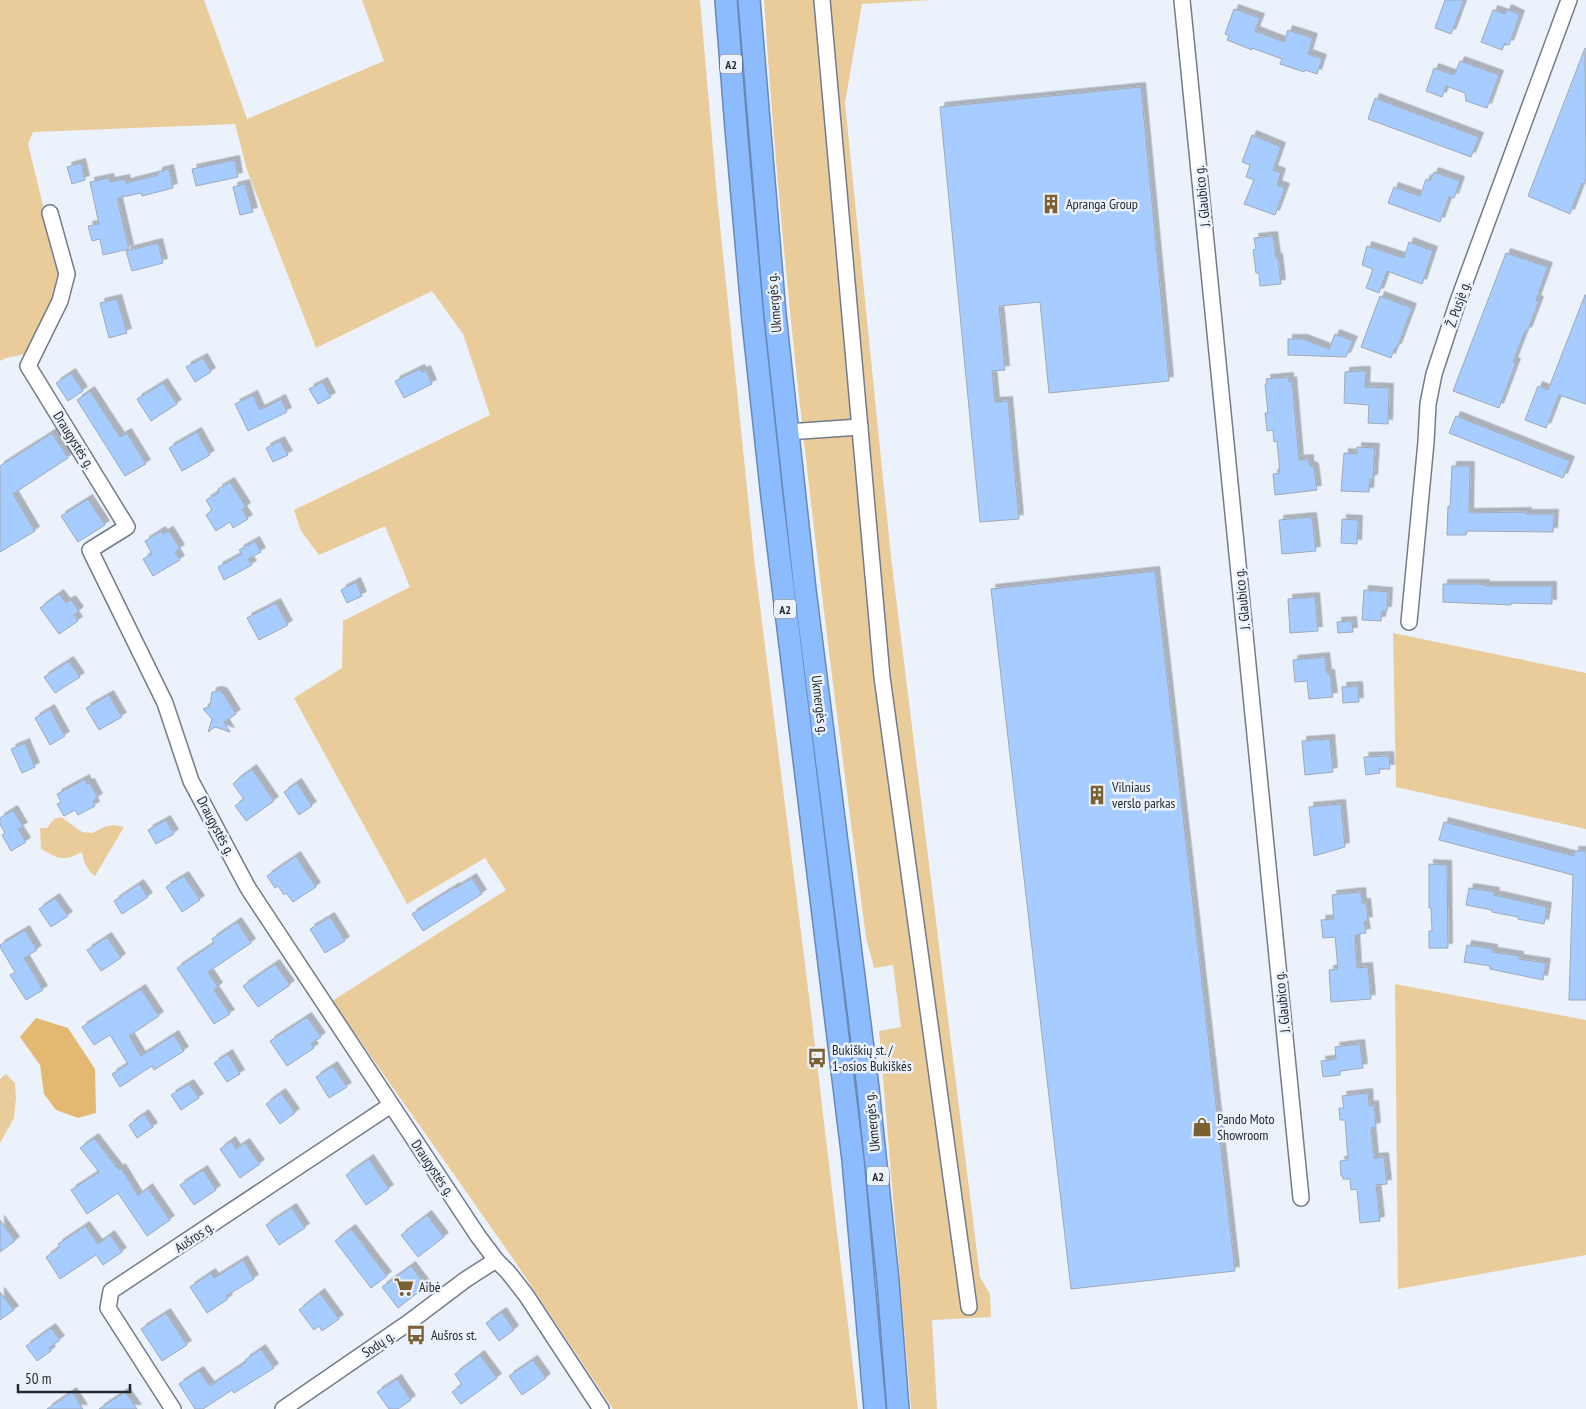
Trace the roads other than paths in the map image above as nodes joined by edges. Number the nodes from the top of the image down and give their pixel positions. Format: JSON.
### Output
{"nodes":[{"id":1,"x":726,"y":0,"type":"edge"},
{"id":2,"x":749,"y":0,"type":"edge"},
{"id":3,"x":822,"y":0,"type":"edge"},
{"id":4,"x":1182,"y":0,"type":"edge"},
{"id":5,"x":1569,"y":0,"type":"edge"},
{"id":6,"x":50,"y":213,"type":"dead end"},
{"id":7,"x":860,"y":427,"type":"junction"},
{"id":8,"x":787,"y":432,"type":"junction"},
{"id":9,"x":1409,"y":622,"type":"dead end"},
{"id":10,"x":391,"y":1105,"type":"junction"},
{"id":11,"x":1301,"y":1198,"type":"dead end"},
{"id":12,"x":496,"y":1260,"type":"junction"},
{"id":13,"x":969,"y":1307,"type":"dead end"},
{"id":14,"x":173,"y":1409,"type":"edge"},
{"id":15,"x":283,"y":1409,"type":"edge"},
{"id":16,"x":601,"y":1409,"type":"edge"},
{"id":17,"x":875,"y":1409,"type":"edge"},
{"id":18,"x":898,"y":1409,"type":"edge"}],
"edges":[{"from":1,"to":17,"type":"highway","name":"Ukmergės g.","number":"A2"},
{"from":2,"to":8,"type":"highway","name":"Ukmergės g.","number":"A2"},
{"from":3,"to":7,"type":"street"},
{"from":4,"to":11,"type":"street","name":"J. Glaubico g."},
{"from":5,"to":9,"type":"street","name":"Ž. Pusjė g."},
{"from":6,"to":10,"type":"street","name":"Draugystės g."},
{"from":7,"to":8,"type":"street"},
{"from":7,"to":13,"type":"street"},
{"from":8,"to":18,"type":"highway","name":"Ukmergės g.","number":"A2"},
{"from":10,"to":12,"type":"street","name":"Draugystės g."},
{"from":10,"to":14,"type":"street","name":"Aušros g."},
{"from":12,"to":15,"type":"street","name":"Sodų g."},
{"from":12,"to":16,"type":"street","name":"Draugystės g."}]}
